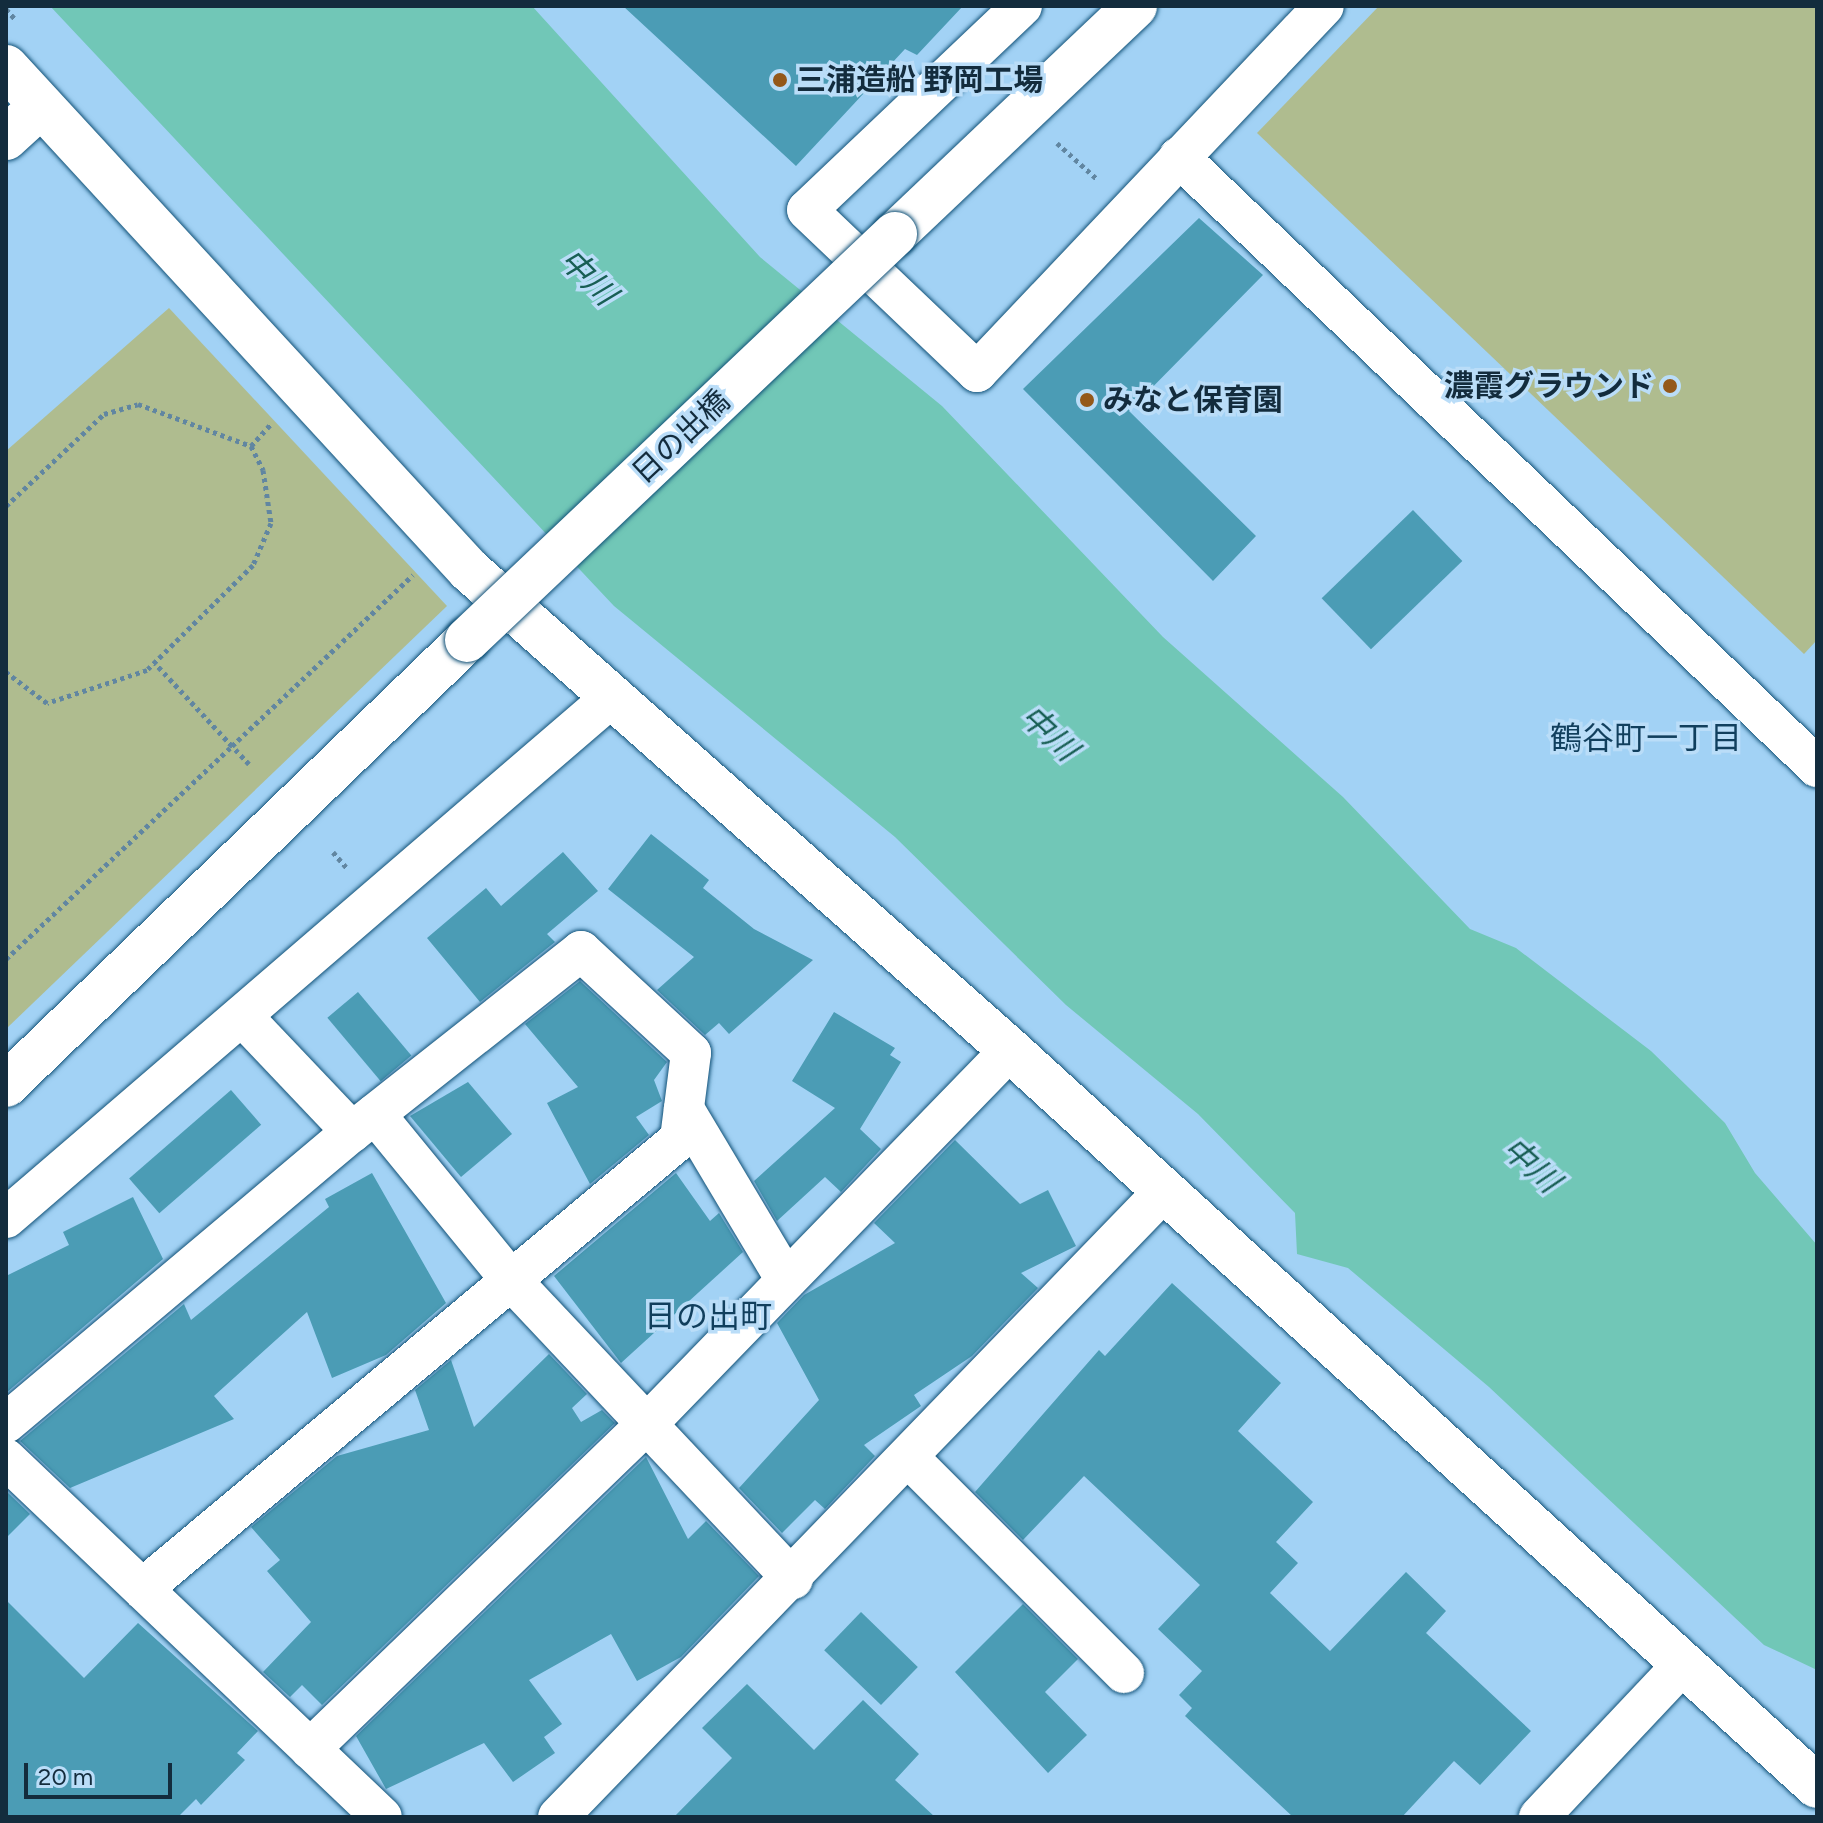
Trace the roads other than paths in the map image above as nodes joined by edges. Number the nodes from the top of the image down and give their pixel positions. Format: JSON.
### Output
{"nodes":[{"id":1,"x":1022,"y":6,"type":"edge"},
{"id":2,"x":1135,"y":6,"type":"edge"},
{"id":3,"x":1324,"y":6,"type":"edge"},
{"id":4,"x":6,"y":67,"type":"edge"},
{"id":5,"x":41,"y":106,"type":"junction"},
{"id":6,"x":6,"y":138,"type":"edge"},
{"id":7,"x":1179,"y":157,"type":"junction"},
{"id":8,"x":612,"y":697,"type":"junction"},
{"id":9,"x":1813,"y":755,"type":"edge"},
{"id":10,"x":242,"y":1016,"type":"junction"},
{"id":11,"x":1010,"y":1050,"type":"junction"},
{"id":12,"x":6,"y":1085,"type":"edge"},
{"id":13,"x":684,"y":1109,"type":"junction"},
{"id":14,"x":363,"y":1123,"type":"junction"},
{"id":15,"x":1163,"y":1192,"type":"junction"},
{"id":16,"x":6,"y":1218,"type":"edge"},
{"id":17,"x":511,"y":1280,"type":"junction"},
{"id":18,"x":786,"y":1280,"type":"junction"},
{"id":19,"x":6,"y":1423,"type":"edge"},
{"id":20,"x":648,"y":1423,"type":"junction"},
{"id":21,"x":909,"y":1458,"type":"junction"},
{"id":22,"x":6,"y":1459,"type":"edge"},
{"id":23,"x":793,"y":1579,"type":"junction"},
{"id":24,"x":142,"y":1589,"type":"junction"},
{"id":25,"x":1683,"y":1664,"type":"junction"},
{"id":26,"x":1124,"y":1673,"type":"dead end"},
{"id":27,"x":310,"y":1749,"type":"junction"},
{"id":28,"x":1817,"y":1786,"type":"edge"},
{"id":29,"x":382,"y":1817,"type":"edge"},
{"id":30,"x":558,"y":1817,"type":"edge"},
{"id":31,"x":1539,"y":1817,"type":"edge"}],
"edges":[{"from":1,"to":7,"type":"street"},
{"from":2,"to":12,"type":"street","name":"日の出橋","bridge":true},
{"from":3,"to":7,"type":"street"},
{"from":4,"to":5,"type":"street"},
{"from":5,"to":6,"type":"street"},
{"from":5,"to":8,"type":"street"},
{"from":7,"to":9,"type":"street"},
{"from":8,"to":10,"type":"street"},
{"from":8,"to":11,"type":"street"},
{"from":10,"to":14,"type":"street"},
{"from":10,"to":16,"type":"street"},
{"from":11,"to":15,"type":"street"},
{"from":11,"to":18,"type":"street"},
{"from":13,"to":14,"type":"street"},
{"from":13,"to":17,"type":"street"},
{"from":13,"to":18,"type":"street"},
{"from":14,"to":17,"type":"street"},
{"from":14,"to":19,"type":"street"},
{"from":15,"to":21,"type":"street"},
{"from":15,"to":25,"type":"street"},
{"from":17,"to":20,"type":"street"},
{"from":17,"to":24,"type":"street"},
{"from":18,"to":20,"type":"street"},
{"from":20,"to":23,"type":"street"},
{"from":20,"to":27,"type":"street"},
{"from":21,"to":23,"type":"street"},
{"from":21,"to":26,"type":"street"},
{"from":22,"to":24,"type":"street"},
{"from":23,"to":30,"type":"street"},
{"from":24,"to":27,"type":"street"},
{"from":25,"to":28,"type":"street"},
{"from":25,"to":31,"type":"street"},
{"from":27,"to":29,"type":"street"}]}
